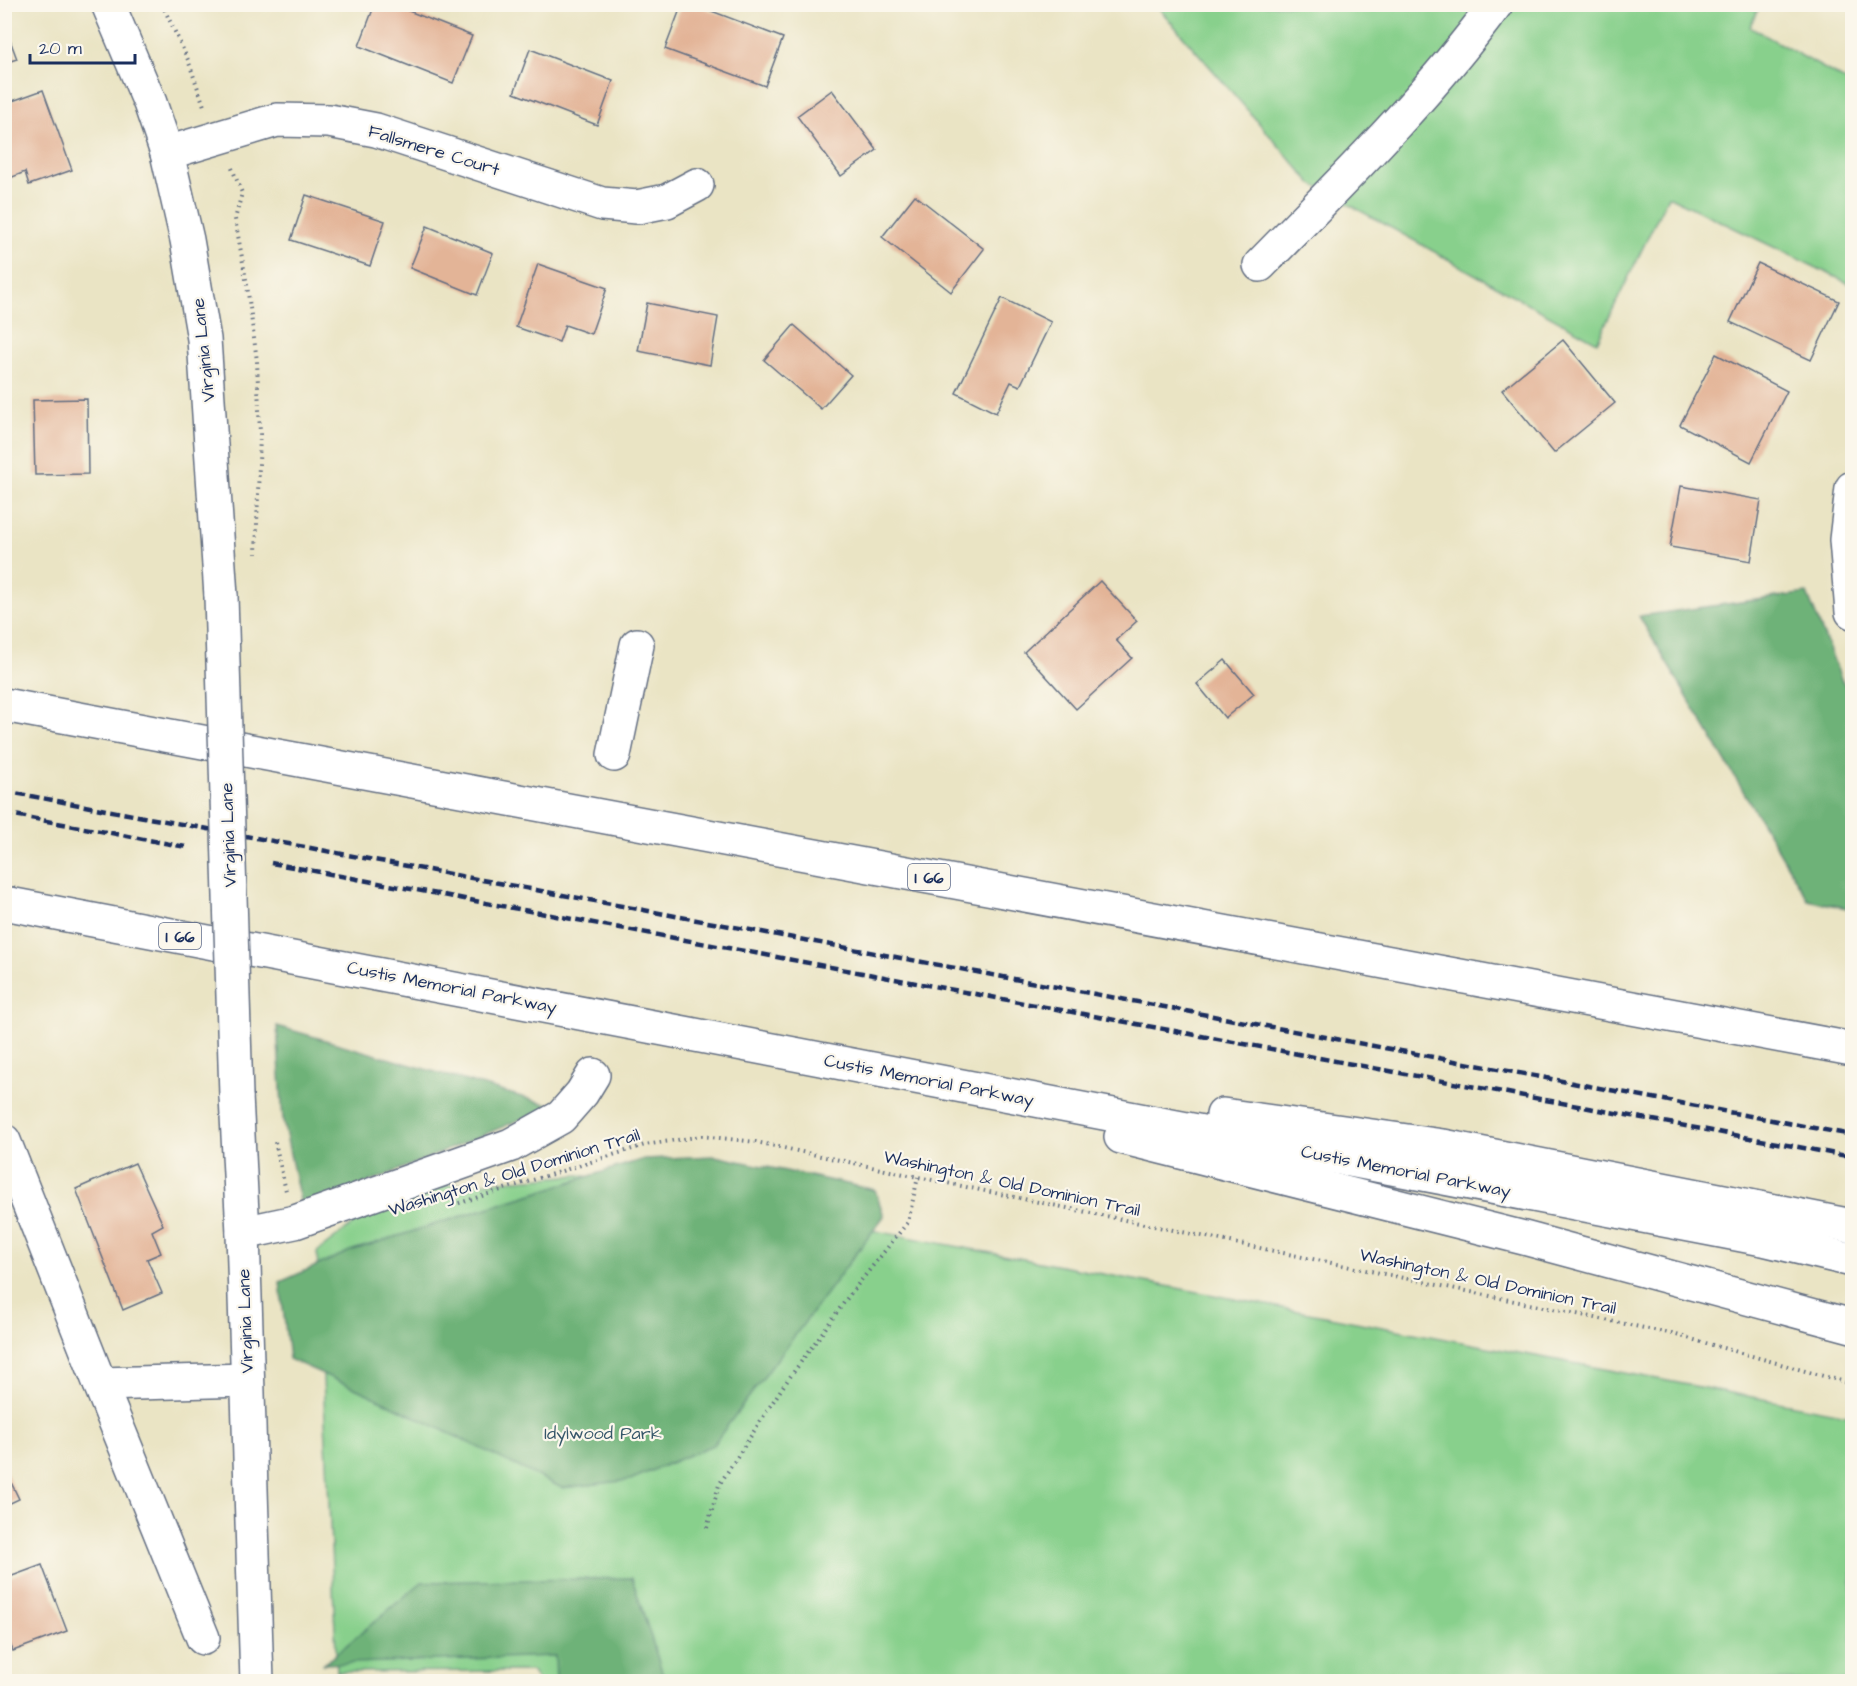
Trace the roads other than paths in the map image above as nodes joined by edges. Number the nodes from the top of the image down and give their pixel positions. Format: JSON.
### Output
{"nodes":[{"id":1,"x":108,"y":4,"type":"edge"},
{"id":2,"x":1496,"y":4,"type":"edge"},
{"id":3,"x":167,"y":153,"type":"junction"},
{"id":4,"x":697,"y":185,"type":"dead end"},
{"id":5,"x":1260,"y":265,"type":"dead end"},
{"id":6,"x":1852,"y":488,"type":"edge"},
{"id":7,"x":1852,"y":612,"type":"edge"},
{"id":8,"x":637,"y":645,"type":"dead end"},
{"id":9,"x":4,"y":705,"type":"edge"},
{"id":10,"x":614,"y":755,"type":"dead end"},
{"id":11,"x":4,"y":903,"type":"edge"},
{"id":12,"x":758,"y":1047,"type":"junction"},
{"id":13,"x":1852,"y":1049,"type":"edge"},
{"id":14,"x":593,"y":1075,"type":"dead end"},
{"id":15,"x":4,"y":1141,"type":"edge"},
{"id":16,"x":1852,"y":1226,"type":"edge"},
{"id":17,"x":243,"y":1233,"type":"junction"},
{"id":18,"x":1852,"y":1260,"type":"edge"},
{"id":19,"x":1852,"y":1328,"type":"edge"},
{"id":20,"x":247,"y":1380,"type":"junction"},
{"id":21,"x":100,"y":1384,"type":"junction"},
{"id":22,"x":203,"y":1638,"type":"dead end"},
{"id":23,"x":257,"y":1682,"type":"edge"}],
"edges":[{"from":1,"to":3,"type":"main road","name":"Virginia Lane"},
{"from":2,"to":5,"type":"main road"},
{"from":3,"to":4,"type":"main road","name":"Fallsmere Court"},
{"from":3,"to":17,"type":"main road","name":"Virginia Lane","bridge":true},
{"from":6,"to":7,"type":"main road"},
{"from":8,"to":10,"type":"main road"},
{"from":9,"to":13,"type":"main road","number":"I 66"},
{"from":11,"to":12,"type":"main road","name":"Custis Memorial Parkway","number":"I 66"},
{"from":12,"to":16,"type":"main road"},
{"from":12,"to":18,"type":"main road","name":"Custis Memorial Parkway","number":"I 66"},
{"from":12,"to":19,"type":"main road"},
{"from":14,"to":17,"type":"main road"},
{"from":15,"to":21,"type":"main road"},
{"from":17,"to":20,"type":"main road","name":"Virginia Lane"},
{"from":20,"to":21,"type":"main road"},
{"from":20,"to":23,"type":"main road","name":"Virginia Lane"},
{"from":21,"to":22,"type":"main road"}]}
